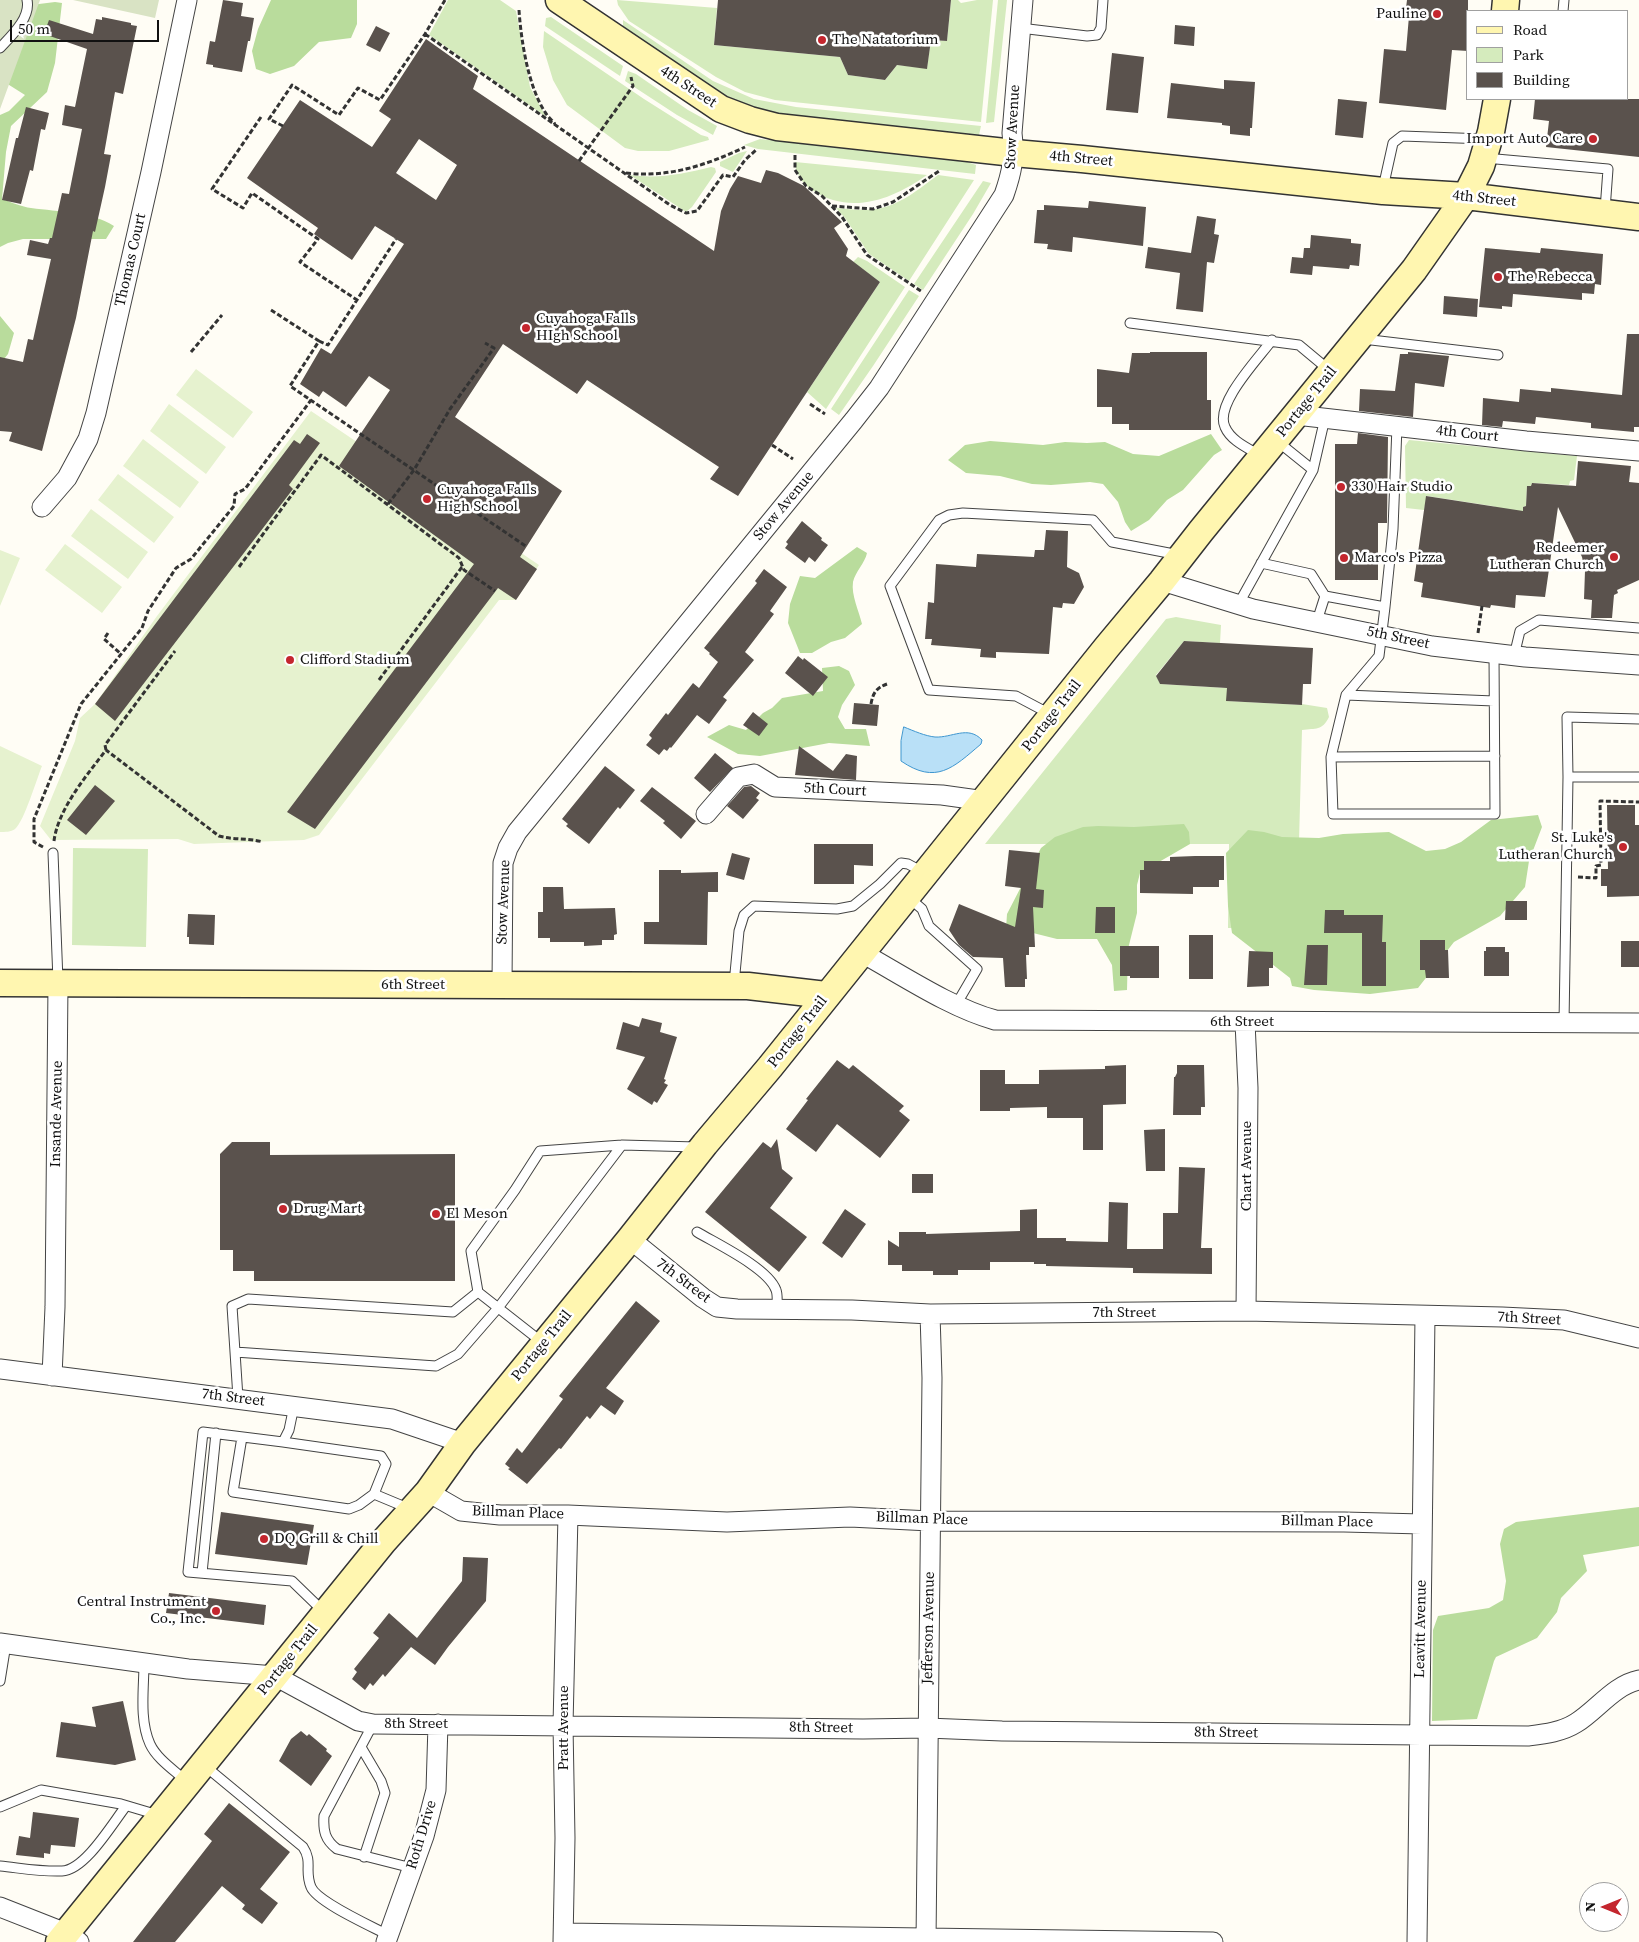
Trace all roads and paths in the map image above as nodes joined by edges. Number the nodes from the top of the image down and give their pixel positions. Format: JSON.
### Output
{"nodes":[{"id":1,"x":27,"y":0,"type":"edge"},
{"id":2,"x":187,"y":0,"type":"edge"},
{"id":3,"x":445,"y":0,"type":"edge"},
{"id":4,"x":559,"y":0,"type":"edge"},
{"id":5,"x":1023,"y":0,"type":"edge"},
{"id":6,"x":1103,"y":0,"type":"edge"},
{"id":7,"x":519,"y":10,"type":"dead end"},
{"id":8,"x":1020,"y":28,"type":"junction"},
{"id":9,"x":425,"y":34,"type":"junction"},
{"id":10,"x":623,"y":45,"type":"junction"},
{"id":11,"x":0,"y":48,"type":"edge"},
{"id":12,"x":1496,"y":100,"type":"edge"},
{"id":13,"x":261,"y":117,"type":"dead end"},
{"id":14,"x":283,"y":126,"type":"dead end"},
{"id":15,"x":559,"y":128,"type":"junction"},
{"id":16,"x":745,"y":147,"type":"dead end"},
{"id":17,"x":588,"y":148,"type":"junction"},
{"id":18,"x":1486,"y":148,"type":"junction"},
{"id":19,"x":756,"y":150,"type":"dead end"},
{"id":20,"x":1014,"y":153,"type":"junction"},
{"id":21,"x":795,"y":155,"type":"dead end"},
{"id":22,"x":579,"y":161,"type":"dead end"},
{"id":23,"x":939,"y":171,"type":"dead end"},
{"id":24,"x":624,"y":173,"type":"junction"},
{"id":25,"x":1383,"y":191,"type":"junction"},
{"id":26,"x":1466,"y":196,"type":"junction"},
{"id":27,"x":831,"y":206,"type":"junction"},
{"id":28,"x":1604,"y":213,"type":"junction"},
{"id":29,"x":1639,"y":217,"type":"edge"},
{"id":30,"x":396,"y":238,"type":"dead end"},
{"id":31,"x":357,"y":300,"type":"junction"},
{"id":32,"x":937,"y":300,"type":"junction"},
{"id":33,"x":270,"y":310,"type":"dead end"},
{"id":34,"x":222,"y":316,"type":"dead end"},
{"id":35,"x":1130,"y":323,"type":"dead end"},
{"id":36,"x":1357,"y":338,"type":"junction"},
{"id":37,"x":1272,"y":340,"type":"junction"},
{"id":38,"x":319,"y":341,"type":"junction"},
{"id":39,"x":485,"y":343,"type":"dead end"},
{"id":40,"x":191,"y":352,"type":"dead end"},
{"id":41,"x":1498,"y":355,"type":"dead end"},
{"id":42,"x":1331,"y":372,"type":"junction"},
{"id":43,"x":311,"y":400,"type":"junction"},
{"id":44,"x":810,"y":404,"type":"dead end"},
{"id":45,"x":825,"y":414,"type":"dead end"},
{"id":46,"x":1296,"y":415,"type":"junction"},
{"id":47,"x":1325,"y":418,"type":"junction"},
{"id":48,"x":1397,"y":426,"type":"junction"},
{"id":49,"x":772,"y":445,"type":"dead end"},
{"id":50,"x":1270,"y":448,"type":"junction"},
{"id":51,"x":1639,"y":451,"type":"edge"},
{"id":52,"x":793,"y":459,"type":"dead end"},
{"id":53,"x":414,"y":470,"type":"junction"},
{"id":54,"x":1313,"y":470,"type":"junction"},
{"id":55,"x":388,"y":504,"type":"junction"},
{"id":56,"x":42,"y":507,"type":"dead end"},
{"id":57,"x":527,"y":547,"type":"dead end"},
{"id":58,"x":1182,"y":556,"type":"junction"},
{"id":59,"x":1261,"y":563,"type":"junction"},
{"id":60,"x":463,"y":566,"type":"junction"},
{"id":61,"x":239,"y":567,"type":"dead end"},
{"id":62,"x":1162,"y":581,"type":"junction"},
{"id":63,"x":495,"y":591,"type":"dead end"},
{"id":64,"x":1325,"y":596,"type":"junction"},
{"id":65,"x":1238,"y":605,"type":"junction"},
{"id":66,"x":1482,"y":606,"type":"dead end"},
{"id":67,"x":1385,"y":607,"type":"junction"},
{"id":68,"x":1317,"y":621,"type":"junction"},
{"id":69,"x":1639,"y":628,"type":"edge"},
{"id":70,"x":108,"y":633,"type":"dead end"},
{"id":71,"x":1478,"y":634,"type":"dead end"},
{"id":72,"x":1382,"y":635,"type":"junction"},
{"id":73,"x":175,"y":652,"type":"dead end"},
{"id":74,"x":121,"y":654,"type":"junction"},
{"id":75,"x":1494,"y":654,"type":"junction"},
{"id":76,"x":1514,"y":656,"type":"junction"},
{"id":77,"x":1639,"y":665,"type":"edge"},
{"id":78,"x":379,"y":680,"type":"dead end"},
{"id":79,"x":887,"y":684,"type":"dead end"},
{"id":80,"x":1346,"y":695,"type":"junction"},
{"id":81,"x":1494,"y":701,"type":"junction"},
{"id":82,"x":872,"y":704,"type":"dead end"},
{"id":83,"x":1053,"y":715,"type":"junction"},
{"id":84,"x":1639,"y":719,"type":"edge"},
{"id":85,"x":106,"y":750,"type":"junction"},
{"id":86,"x":1495,"y":756,"type":"junction"},
{"id":87,"x":1330,"y":757,"type":"junction"},
{"id":88,"x":1568,"y":777,"type":"junction"},
{"id":89,"x":1639,"y":777,"type":"edge"},
{"id":90,"x":984,"y":801,"type":"junction"},
{"id":91,"x":1639,"y":802,"type":"edge"},
{"id":92,"x":706,"y":814,"type":"dead end"},
{"id":93,"x":263,"y":842,"type":"dead end"},
{"id":94,"x":53,"y":853,"type":"junction"},
{"id":95,"x":926,"y":873,"type":"junction"},
{"id":96,"x":1574,"y":877,"type":"dead end"},
{"id":97,"x":907,"y":896,"type":"junction"},
{"id":98,"x":862,"y":953,"type":"junction"},
{"id":99,"x":0,"y":983,"type":"edge"},
{"id":100,"x":58,"y":983,"type":"junction"},
{"id":101,"x":502,"y":985,"type":"junction"},
{"id":102,"x":734,"y":986,"type":"junction"},
{"id":103,"x":826,"y":995,"type":"junction"},
{"id":104,"x":956,"y":1005,"type":"junction"},
{"id":105,"x":1245,"y":1022,"type":"junction"},
{"id":106,"x":1564,"y":1023,"type":"junction"},
{"id":107,"x":1639,"y":1023,"type":"edge"},
{"id":108,"x":622,"y":1145,"type":"junction"},
{"id":109,"x":703,"y":1147,"type":"junction"},
{"id":110,"x":697,"y":1232,"type":"dead end"},
{"id":111,"x":630,"y":1239,"type":"junction"},
{"id":112,"x":478,"y":1292,"type":"junction"},
{"id":113,"x":498,"y":1308,"type":"junction"},
{"id":114,"x":777,"y":1309,"type":"junction"},
{"id":115,"x":1246,"y":1311,"type":"junction"},
{"id":116,"x":930,"y":1314,"type":"junction"},
{"id":117,"x":1425,"y":1316,"type":"junction"},
{"id":118,"x":1639,"y":1338,"type":"edge"},
{"id":119,"x":544,"y":1343,"type":"junction"},
{"id":120,"x":235,"y":1352,"type":"junction"},
{"id":121,"x":0,"y":1368,"type":"edge"},
{"id":122,"x":52,"y":1376,"type":"junction"},
{"id":123,"x":238,"y":1398,"type":"junction"},
{"id":124,"x":294,"y":1406,"type":"junction"},
{"id":125,"x":216,"y":1433,"type":"junction"},
{"id":126,"x":242,"y":1437,"type":"junction"},
{"id":127,"x":284,"y":1442,"type":"junction"},
{"id":128,"x":463,"y":1443,"type":"junction"},
{"id":129,"x":374,"y":1494,"type":"junction"},
{"id":130,"x":420,"y":1501,"type":"junction"},
{"id":131,"x":568,"y":1515,"type":"junction"},
{"id":132,"x":930,"y":1520,"type":"junction"},
{"id":133,"x":1422,"y":1524,"type":"junction"},
{"id":134,"x":202,"y":1573,"type":"junction"},
{"id":135,"x":326,"y":1614,"type":"junction"},
{"id":136,"x":3,"y":1643,"type":"edge"},
{"id":137,"x":144,"y":1663,"type":"junction"},
{"id":138,"x":275,"y":1676,"type":"junction"},
{"id":139,"x":1639,"y":1680,"type":"edge"},
{"id":140,"x":0,"y":1681,"type":"edge"},
{"id":141,"x":373,"y":1724,"type":"junction"},
{"id":142,"x":438,"y":1724,"type":"junction"},
{"id":143,"x":563,"y":1725,"type":"junction"},
{"id":144,"x":928,"y":1728,"type":"junction"},
{"id":145,"x":1419,"y":1734,"type":"junction"},
{"id":146,"x":361,"y":1747,"type":"junction"},
{"id":147,"x":195,"y":1773,"type":"junction"},
{"id":148,"x":126,"y":1806,"type":"junction"},
{"id":149,"x":1,"y":1809,"type":"edge"},
{"id":150,"x":160,"y":1816,"type":"junction"},
{"id":151,"x":364,"y":1857,"type":"junction"},
{"id":152,"x":0,"y":1866,"type":"edge"},
{"id":153,"x":412,"y":1868,"type":"junction"},
{"id":154,"x":0,"y":1907,"type":"edge"},
{"id":155,"x":387,"y":1938,"type":"edge"},
{"id":156,"x":563,"y":1938,"type":"edge"},
{"id":157,"x":68,"y":1939,"type":"edge"},
{"id":158,"x":926,"y":1940,"type":"edge"},
{"id":159,"x":1213,"y":1942,"type":"edge"},
{"id":160,"x":1417,"y":1942,"type":"edge"}],
"edges":[{"from":1,"to":11,"type":"lane"},
{"from":2,"to":56,"type":"street","name":"Thomas Court"},
{"from":3,"to":9,"type":"path"},
{"from":4,"to":10,"type":"main road","name":"4th Street"},
{"from":5,"to":8,"type":"street","name":"Stow Avenue"},
{"from":6,"to":8,"type":"lane"},
{"from":7,"to":15,"type":"path"},
{"from":8,"to":20,"type":"street","name":"Stow Avenue"},
{"from":9,"to":14,"type":"path"},
{"from":9,"to":15,"type":"path"},
{"from":10,"to":17,"type":"path"},
{"from":10,"to":20,"type":"main road","name":"4th Street"},
{"from":12,"to":18,"type":"main road","name":"Portage Trail"},
{"from":13,"to":31,"type":"path"},
{"from":15,"to":17,"type":"path"},
{"from":16,"to":24,"type":"path"},
{"from":17,"to":22,"type":"path"},
{"from":17,"to":24,"type":"path"},
{"from":18,"to":25,"type":"lane"},
{"from":18,"to":26,"type":"main road","name":"Portage Trail"},
{"from":18,"to":28,"type":"lane"},
{"from":19,"to":24,"type":"path"},
{"from":20,"to":25,"type":"main road","name":"4th Street"},
{"from":20,"to":32,"type":"street","name":"Stow Avenue"},
{"from":21,"to":27,"type":"path"},
{"from":23,"to":27,"type":"path"},
{"from":25,"to":26,"type":"main road","name":"4th Street"},
{"from":26,"to":28,"type":"main road","name":"4th Street"},
{"from":26,"to":36,"type":"main road","name":"Portage Trail"},
{"from":27,"to":32,"type":"path"},
{"from":28,"to":29,"type":"main road","name":"4th Street"},
{"from":30,"to":31,"type":"path"},
{"from":31,"to":38,"type":"path"},
{"from":32,"to":101,"type":"street","name":"Stow Avenue"},
{"from":33,"to":38,"type":"path"},
{"from":34,"to":40,"type":"path"},
{"from":35,"to":37,"type":"lane"},
{"from":36,"to":41,"type":"lane"},
{"from":36,"to":42,"type":"main road","name":"Portage Trail"},
{"from":37,"to":42,"type":"lane"},
{"from":37,"to":50,"type":"lane"},
{"from":38,"to":43,"type":"path"},
{"from":39,"to":53,"type":"path"},
{"from":42,"to":46,"type":"main road","name":"Portage Trail"},
{"from":43,"to":53,"type":"path"},
{"from":43,"to":74,"type":"path"},
{"from":44,"to":45,"type":"path"},
{"from":46,"to":47,"type":"street","name":"4th Court"},
{"from":46,"to":50,"type":"main road","name":"Portage Trail"},
{"from":47,"to":48,"type":"street","name":"4th Court"},
{"from":47,"to":54,"type":"lane"},
{"from":48,"to":51,"type":"street","name":"4th Court"},
{"from":48,"to":67,"type":"lane"},
{"from":49,"to":52,"type":"path"},
{"from":50,"to":54,"type":"lane"},
{"from":50,"to":58,"type":"main road","name":"Portage Trail"},
{"from":53,"to":55,"type":"path"},
{"from":53,"to":57,"type":"path"},
{"from":54,"to":59,"type":"lane"},
{"from":55,"to":60,"type":"path"},
{"from":55,"to":61,"type":"path"},
{"from":58,"to":62,"type":"main road","name":"Portage Trail"},
{"from":58,"to":83,"type":"lane"},
{"from":59,"to":64,"type":"lane"},
{"from":59,"to":65,"type":"lane"},
{"from":60,"to":63,"type":"path"},
{"from":60,"to":78,"type":"path"},
{"from":62,"to":65,"type":"street","name":"5th Street"},
{"from":62,"to":83,"type":"main road","name":"Portage Trail"},
{"from":64,"to":67,"type":"lane"},
{"from":64,"to":68,"type":"lane"},
{"from":65,"to":68,"type":"street","name":"5th Street"},
{"from":66,"to":71,"type":"path"},
{"from":67,"to":72,"type":"lane"},
{"from":68,"to":72,"type":"street","name":"5th Street"},
{"from":69,"to":76,"type":"lane"},
{"from":70,"to":74,"type":"path"},
{"from":72,"to":75,"type":"street","name":"5th Street"},
{"from":72,"to":80,"type":"lane"},
{"from":73,"to":85,"type":"path"},
{"from":74,"to":94,"type":"path"},
{"from":75,"to":76,"type":"street","name":"5th Street"},
{"from":75,"to":81,"type":"lane"},
{"from":76,"to":77,"type":"street","name":"5th Street"},
{"from":79,"to":82,"type":"path"},
{"from":80,"to":81,"type":"lane"},
{"from":80,"to":87,"type":"lane"},
{"from":81,"to":86,"type":"lane"},
{"from":83,"to":90,"type":"main road","name":"Portage Trail"},
{"from":84,"to":88,"type":"lane"},
{"from":85,"to":93,"type":"path"},
{"from":85,"to":94,"type":"path"},
{"from":86,"to":87,"type":"lane"},
{"from":86,"to":87,"type":"lane"},
{"from":88,"to":89,"type":"lane"},
{"from":88,"to":106,"type":"lane"},
{"from":90,"to":92,"type":"street","name":"5th Court"},
{"from":90,"to":95,"type":"main road","name":"Portage Trail"},
{"from":91,"to":96,"type":"path"},
{"from":94,"to":100,"type":"lane","name":"Insande Avenue"},
{"from":95,"to":97,"type":"main road","name":"Portage Trail"},
{"from":95,"to":102,"type":"lane"},
{"from":97,"to":98,"type":"main road","name":"Portage Trail"},
{"from":97,"to":104,"type":"lane"},
{"from":98,"to":103,"type":"main road","name":"Portage Trail"},
{"from":98,"to":104,"type":"street","name":"6th Street"},
{"from":99,"to":100,"type":"main road","name":"6th Street"},
{"from":100,"to":101,"type":"main road","name":"6th Street"},
{"from":100,"to":122,"type":"street","name":"Insande Avenue"},
{"from":101,"to":102,"type":"main road","name":"6th Street"},
{"from":102,"to":103,"type":"main road","name":"6th Street"},
{"from":103,"to":109,"type":"main road","name":"Portage Trail"},
{"from":104,"to":105,"type":"street","name":"6th Street"},
{"from":105,"to":106,"type":"street","name":"6th Street"},
{"from":105,"to":115,"type":"street","name":"Chart Avenue"},
{"from":106,"to":107,"type":"street","name":"6th Street"},
{"from":108,"to":109,"type":"lane"},
{"from":108,"to":112,"type":"lane"},
{"from":108,"to":113,"type":"lane"},
{"from":109,"to":111,"type":"main road","name":"Portage Trail"},
{"from":110,"to":114,"type":"lane"},
{"from":111,"to":114,"type":"street","name":"7th Street"},
{"from":111,"to":119,"type":"main road","name":"Portage Trail"},
{"from":112,"to":113,"type":"lane"},
{"from":112,"to":120,"type":"lane"},
{"from":113,"to":119,"type":"lane"},
{"from":113,"to":120,"type":"lane"},
{"from":114,"to":116,"type":"street","name":"7th Street"},
{"from":115,"to":116,"type":"street","name":"7th Street"},
{"from":115,"to":117,"type":"street","name":"7th Street"},
{"from":116,"to":132,"type":"street","name":"Jefferson Avenue"},
{"from":117,"to":118,"type":"street","name":"7th Street"},
{"from":117,"to":133,"type":"street","name":"Leavitt Avenue"},
{"from":119,"to":128,"type":"main road","name":"Portage Trail"},
{"from":120,"to":123,"type":"lane"},
{"from":121,"to":122,"type":"street","name":"7th Street"},
{"from":122,"to":123,"type":"street","name":"7th Street"},
{"from":123,"to":124,"type":"street","name":"7th Street"},
{"from":124,"to":127,"type":"lane"},
{"from":124,"to":128,"type":"street","name":"7th Street"},
{"from":125,"to":126,"type":"lane"},
{"from":125,"to":134,"type":"lane"},
{"from":125,"to":134,"type":"lane"},
{"from":126,"to":127,"type":"lane"},
{"from":126,"to":129,"type":"lane"},
{"from":127,"to":129,"type":"lane"},
{"from":128,"to":130,"type":"main road","name":"Portage Trail"},
{"from":129,"to":130,"type":"lane"},
{"from":130,"to":131,"type":"street","name":"Billman Place"},
{"from":130,"to":135,"type":"main road","name":"Portage Trail"},
{"from":131,"to":132,"type":"street","name":"Billman Place"},
{"from":131,"to":143,"type":"street","name":"Pratt Avenue"},
{"from":132,"to":133,"type":"street","name":"Billman Place"},
{"from":132,"to":144,"type":"street","name":"Jefferson Avenue"},
{"from":133,"to":145,"type":"street","name":"Leavitt Avenue"},
{"from":134,"to":135,"type":"lane"},
{"from":135,"to":138,"type":"main road","name":"Portage Trail"},
{"from":136,"to":137,"type":"street","name":"8th Street"},
{"from":136,"to":140,"type":"lane"},
{"from":137,"to":138,"type":"street","name":"8th Street"},
{"from":137,"to":147,"type":"lane"},
{"from":138,"to":141,"type":"street","name":"8th Street"},
{"from":138,"to":147,"type":"main road","name":"Portage Trail"},
{"from":139,"to":145,"type":"street","name":"8th Street"},
{"from":141,"to":142,"type":"street","name":"8th Street"},
{"from":141,"to":146,"type":"lane"},
{"from":142,"to":143,"type":"street","name":"8th Street"},
{"from":142,"to":153,"type":"street","name":"Roth Drive"},
{"from":143,"to":144,"type":"street","name":"8th Street"},
{"from":143,"to":156,"type":"street","name":"Pratt Avenue"},
{"from":144,"to":145,"type":"street","name":"8th Street"},
{"from":144,"to":158,"type":"street","name":"Jefferson Avenue"},
{"from":145,"to":160,"type":"street","name":"Leavitt Avenue"},
{"from":146,"to":151,"type":"lane"},
{"from":146,"to":151,"type":"lane"},
{"from":147,"to":150,"type":"main road","name":"Portage Trail"},
{"from":147,"to":155,"type":"lane"},
{"from":148,"to":149,"type":"lane"},
{"from":148,"to":150,"type":"lane"},
{"from":148,"to":152,"type":"lane"},
{"from":150,"to":157,"type":"main road","name":"Portage Trail"},
{"from":151,"to":153,"type":"lane"},
{"from":153,"to":155,"type":"street","name":"Roth Drive"},
{"from":154,"to":157,"type":"street"},
{"from":156,"to":158,"type":"street"},
{"from":158,"to":159,"type":"street"}]}
